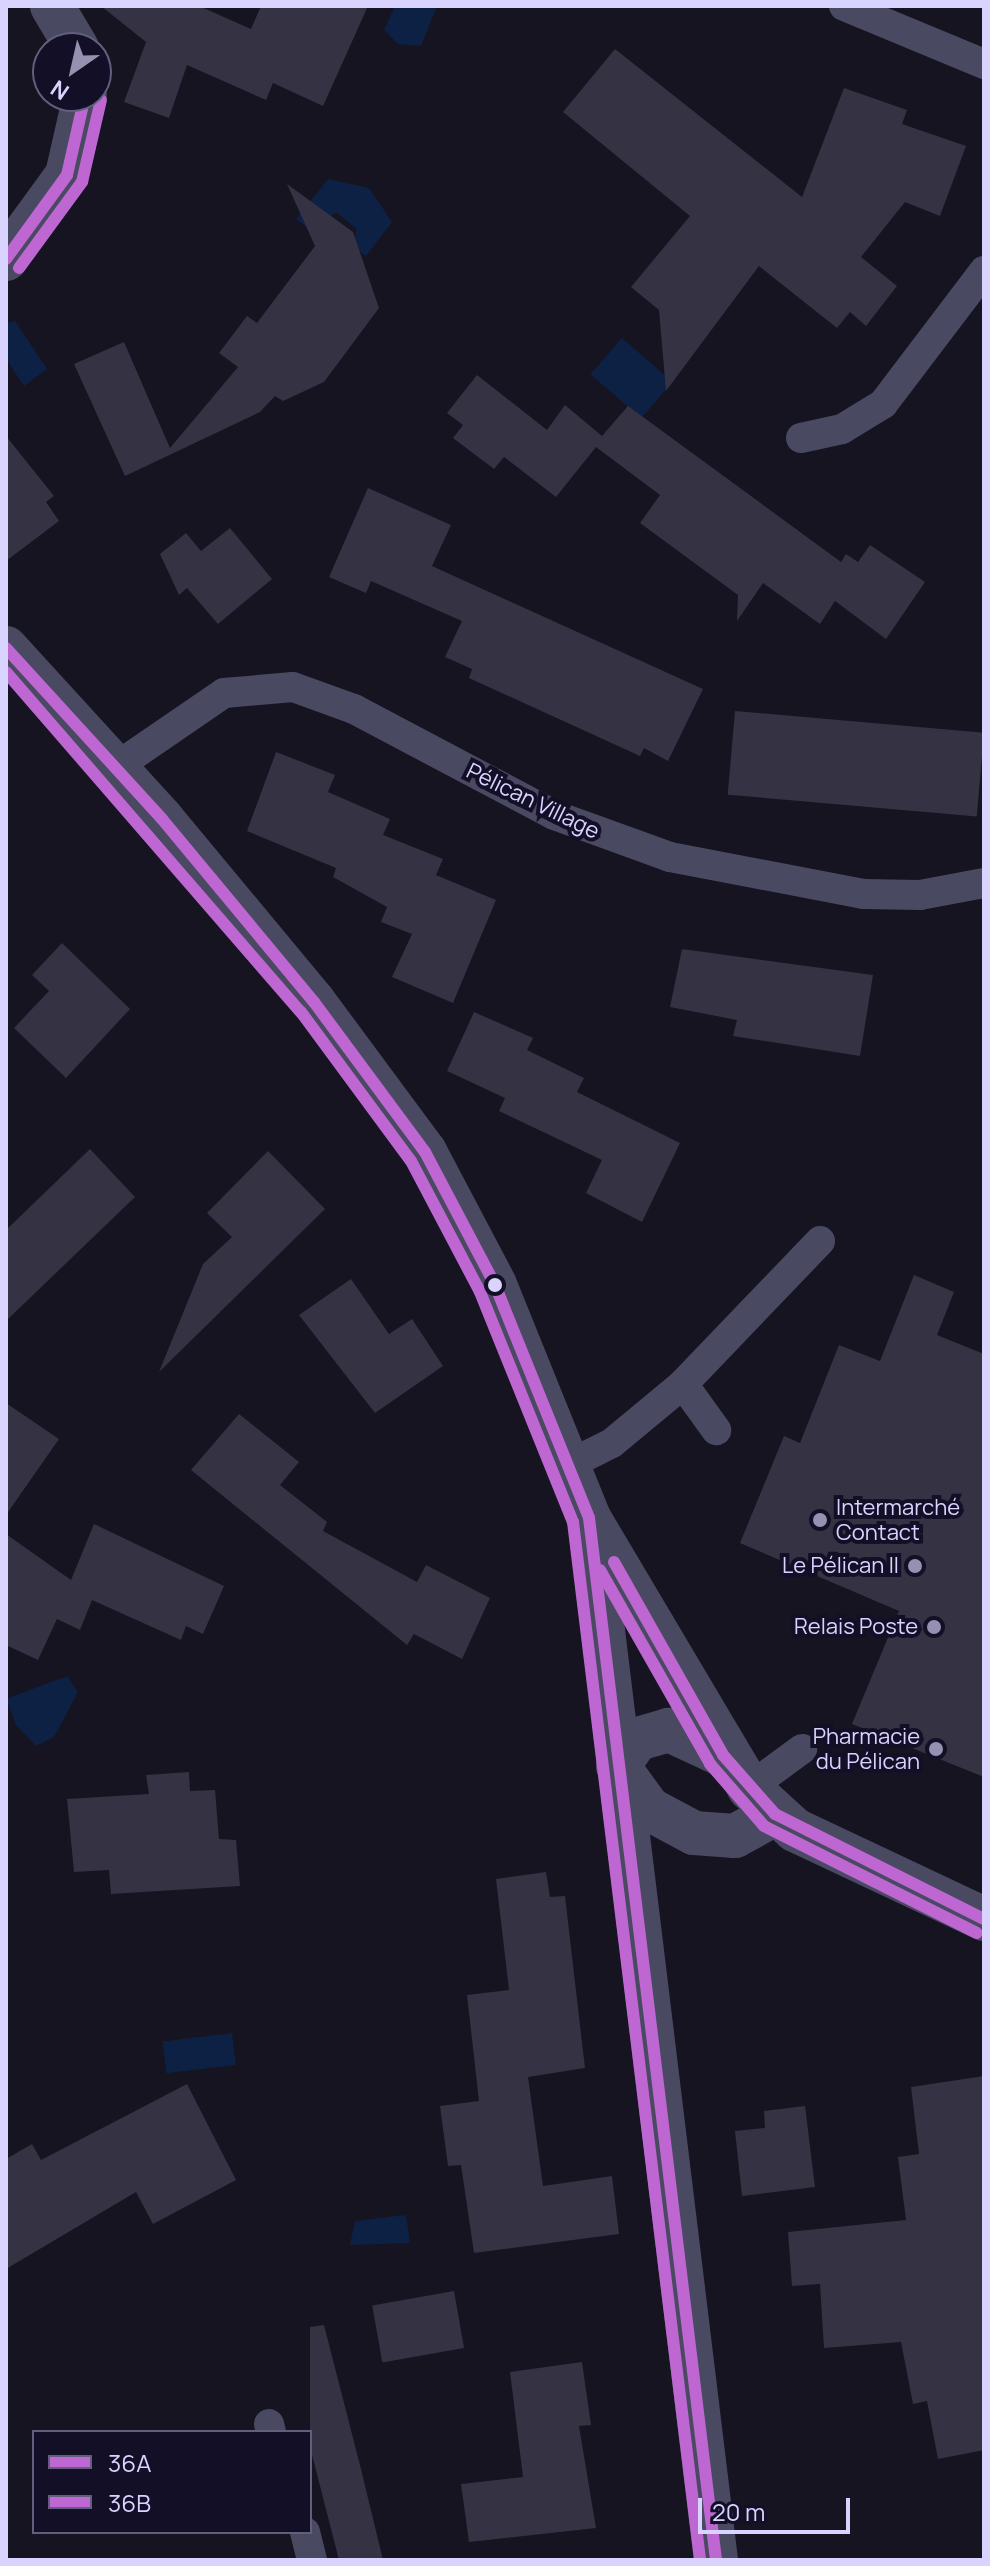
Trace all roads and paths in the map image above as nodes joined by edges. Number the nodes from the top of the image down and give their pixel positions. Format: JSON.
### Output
{"nodes":[{"id":1,"x":52,"y":6,"type":"edge"},
{"id":2,"x":844,"y":6,"type":"edge"},
{"id":3,"x":67,"y":32,"type":"edge"},
{"id":4,"x":984,"y":64,"type":"edge"},
{"id":5,"x":81,"y":112,"type":"edge"},
{"id":6,"x":6,"y":259,"type":"edge"},
{"id":7,"x":984,"y":271,"type":"edge"},
{"id":8,"x":801,"y":438,"type":"dead end"},
{"id":9,"x":6,"y":648,"type":"edge"},
{"id":10,"x":116,"y":767,"type":"junction"},
{"id":11,"x":984,"y":883,"type":"edge"},
{"id":12,"x":820,"y":1241,"type":"dead end"},
{"id":13,"x":683,"y":1384,"type":"junction"},
{"id":14,"x":716,"y":1430,"type":"dead end"},
{"id":15,"x":568,"y":1465,"type":"junction"},
{"id":16,"x":589,"y":1518,"type":"junction"},
{"id":17,"x":802,"y":1749,"type":"dead end"},
{"id":18,"x":618,"y":1766,"type":"junction"},
{"id":19,"x":749,"y":1786,"type":"junction"},
{"id":20,"x":984,"y":1919,"type":"edge"},
{"id":21,"x":306,"y":2534,"type":"edge"},
{"id":22,"x":312,"y":2560,"type":"edge"},
{"id":23,"x":716,"y":2560,"type":"edge"}],
"edges":[{"from":1,"to":3,"type":"street"},
{"from":2,"to":4,"type":"lane"},
{"from":5,"to":6,"type":"street"},
{"from":7,"to":8,"type":"lane"},
{"from":9,"to":10,"type":"street"},
{"from":10,"to":11,"type":"lane","name":"Pélican Village"},
{"from":10,"to":15,"type":"street"},
{"from":12,"to":13,"type":"lane"},
{"from":13,"to":14,"type":"lane"},
{"from":13,"to":15,"type":"lane"},
{"from":15,"to":16,"type":"street"},
{"from":16,"to":18,"type":"street"},
{"from":16,"to":19,"type":"street"},
{"from":17,"to":19,"type":"lane"},
{"from":18,"to":19,"type":"street"},
{"from":18,"to":19,"type":"street"},
{"from":18,"to":23,"type":"street"},
{"from":19,"to":20,"type":"street"},
{"from":21,"to":22,"type":"lane"}]}
